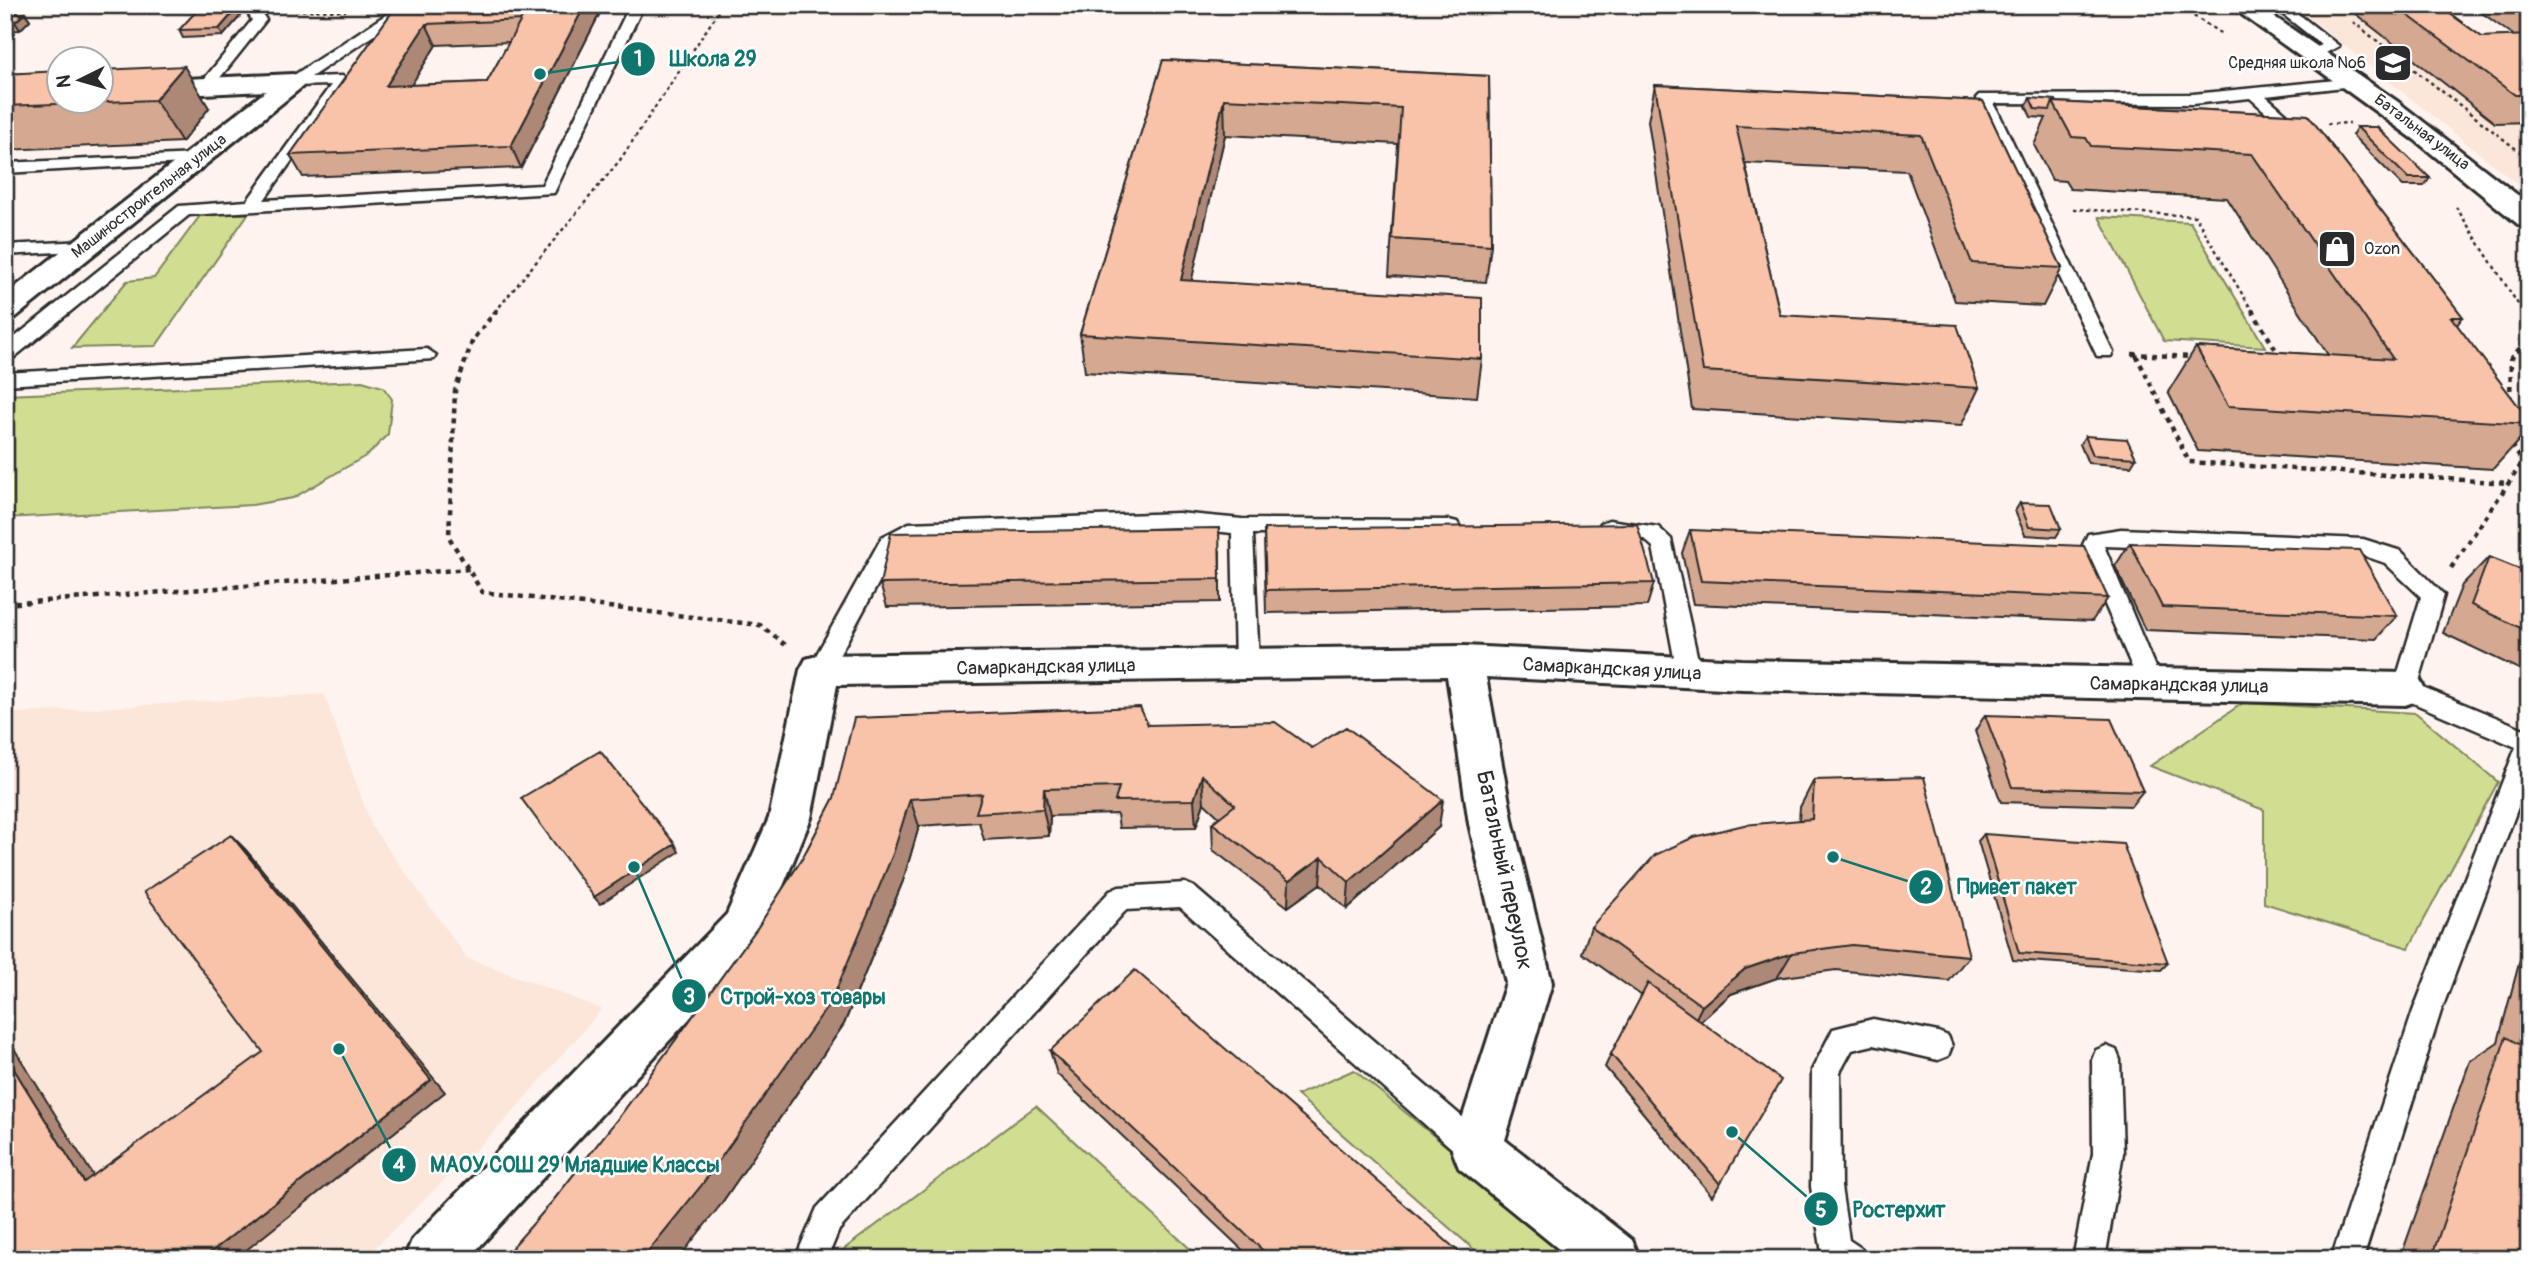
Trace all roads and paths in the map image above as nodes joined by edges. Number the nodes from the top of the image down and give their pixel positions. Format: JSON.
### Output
{"nodes":[{"id":1,"x":637,"y":5,"type":"edge"},
{"id":2,"x":723,"y":5,"type":"edge"},
{"id":3,"x":2176,"y":5,"type":"edge"},
{"id":4,"x":2241,"y":5,"type":"edge"},
{"id":5,"x":2278,"y":5,"type":"edge"},
{"id":6,"x":251,"y":7,"type":"edge"},
{"id":7,"x":428,"y":10,"type":"edge"},
{"id":8,"x":401,"y":11,"type":"junction"},
{"id":9,"x":2343,"y":14,"type":"dead end"},
{"id":10,"x":2230,"y":39,"type":"dead end"},
{"id":11,"x":2315,"y":53,"type":"junction"},
{"id":12,"x":293,"y":82,"type":"junction"},
{"id":13,"x":2356,"y":82,"type":"junction"},
{"id":14,"x":206,"y":86,"type":"junction"},
{"id":15,"x":116,"y":90,"type":"edge"},
{"id":16,"x":2254,"y":93,"type":"junction"},
{"id":17,"x":2309,"y":146,"type":"edge"},
{"id":18,"x":197,"y":159,"type":"junction"},
{"id":19,"x":2529,"y":159,"type":"edge"},
{"id":20,"x":5,"y":168,"type":"edge"},
{"id":21,"x":2447,"y":199,"type":"dead end"},
{"id":22,"x":252,"y":206,"type":"junction"},
{"id":23,"x":2035,"y":207,"type":"junction"},
{"id":24,"x":2529,"y":219,"type":"edge"},
{"id":25,"x":86,"y":246,"type":"junction"},
{"id":26,"x":5,"y":250,"type":"edge"},
{"id":27,"x":5,"y":310,"type":"edge"},
{"id":28,"x":2529,"y":322,"type":"edge"},
{"id":29,"x":2529,"y":337,"type":"edge"},
{"id":30,"x":2104,"y":352,"type":"joint"},
{"id":31,"x":2135,"y":354,"type":"junction"},
{"id":32,"x":5,"y":355,"type":"edge"},
{"id":33,"x":427,"y":355,"type":"dead end"},
{"id":34,"x":2203,"y":358,"type":"edge"},
{"id":35,"x":2284,"y":363,"type":"edge"},
{"id":36,"x":5,"y":379,"type":"edge"},
{"id":37,"x":2513,"y":412,"type":"edge"},
{"id":38,"x":2516,"y":421,"type":"edge"},
{"id":39,"x":2506,"y":439,"type":"edge"},
{"id":40,"x":2529,"y":447,"type":"edge"},
{"id":41,"x":2529,"y":453,"type":"edge"},
{"id":42,"x":2523,"y":462,"type":"junction"},
{"id":43,"x":2509,"y":483,"type":"junction"},
{"id":44,"x":1242,"y":526,"type":"junction"},
{"id":45,"x":1464,"y":527,"type":"edge"},
{"id":46,"x":1588,"y":528,"type":"edge"},
{"id":47,"x":468,"y":569,"type":"junction"},
{"id":48,"x":2433,"y":595,"type":"junction"},
{"id":49,"x":5,"y":604,"type":"edge"},
{"id":50,"x":1464,"y":661,"type":"junction"},
{"id":51,"x":1247,"y":664,"type":"junction"},
{"id":52,"x":820,"y":670,"type":"junction"},
{"id":53,"x":1689,"y":673,"type":"junction"},
{"id":54,"x":2150,"y":684,"type":"junction"},
{"id":55,"x":2405,"y":689,"type":"junction"},
{"id":56,"x":2529,"y":744,"type":"edge"},
{"id":57,"x":1938,"y":1046,"type":"dead end"},
{"id":58,"x":2106,"y":1060,"type":"dead end"},
{"id":59,"x":1477,"y":1150,"type":"junction"},
{"id":60,"x":431,"y":1259,"type":"edge"},
{"id":61,"x":811,"y":1259,"type":"edge"},
{"id":62,"x":1613,"y":1259,"type":"edge"},
{"id":63,"x":1850,"y":1259,"type":"edge"},
{"id":64,"x":2089,"y":1259,"type":"edge"},
{"id":65,"x":2347,"y":1259,"type":"edge"}],
"edges":[{"from":1,"to":22,"type":"lane"},
{"from":2,"to":47,"type":"path"},
{"from":3,"to":10,"type":"path"},
{"from":4,"to":11,"type":"street","name":"Батальная улица"},
{"from":5,"to":11,"type":"lane"},
{"from":6,"to":8,"type":"path"},
{"from":6,"to":14,"type":"lane"},
{"from":7,"to":8,"type":"lane"},
{"from":8,"to":12,"type":"lane"},
{"from":9,"to":19,"type":"path"},
{"from":11,"to":13,"type":"street","name":"Батальная улица"},
{"from":12,"to":14,"type":"street"},
{"from":12,"to":18,"type":"street","name":"Машиностроительная улица"},
{"from":12,"to":22,"type":"lane"},
{"from":13,"to":16,"type":"lane"},
{"from":13,"to":24,"type":"street","name":"Батальная улица"},
{"from":14,"to":15,"type":"street"},
{"from":16,"to":17,"type":"lane"},
{"from":16,"to":23,"type":"lane"},
{"from":18,"to":20,"type":"lane"},
{"from":18,"to":25,"type":"street","name":"Машиностроительная улица"},
{"from":21,"to":28,"type":"path"},
{"from":22,"to":32,"type":"lane"},
{"from":23,"to":30,"type":"lane"},
{"from":23,"to":35,"type":"path"},
{"from":25,"to":26,"type":"lane"},
{"from":25,"to":27,"type":"street","name":"Машиностроительная улица"},
{"from":29,"to":37,"type":"path"},
{"from":30,"to":31,"type":"path"},
{"from":31,"to":34,"type":"path"},
{"from":31,"to":43,"type":"path"},
{"from":33,"to":36,"type":"lane"},
{"from":38,"to":40,"type":"path"},
{"from":39,"to":42,"type":"path"},
{"from":41,"to":42,"type":"path"},
{"from":42,"to":43,"type":"path"},
{"from":43,"to":48,"type":"path"},
{"from":44,"to":45,"type":"lane"},
{"from":44,"to":51,"type":"lane"},
{"from":44,"to":52,"type":"lane"},
{"from":46,"to":53,"type":"lane"},
{"from":47,"to":49,"type":"path"},
{"from":47,"to":52,"type":"path"},
{"from":48,"to":54,"type":"lane"},
{"from":48,"to":55,"type":"lane"},
{"from":50,"to":51,"type":"street","name":"Самаркандская улица"},
{"from":50,"to":53,"type":"street","name":"Самаркандская улица"},
{"from":50,"to":59,"type":"street","name":"Батальный переулок"},
{"from":51,"to":52,"type":"street","name":"Самаркандская улица"},
{"from":52,"to":60,"type":"street"},
{"from":53,"to":54,"type":"street","name":"Самаркандская улица"},
{"from":54,"to":55,"type":"street","name":"Самаркандская улица"},
{"from":55,"to":56,"type":"lane"},
{"from":56,"to":65,"type":"lane"},
{"from":57,"to":63,"type":"lane"},
{"from":58,"to":64,"type":"lane"},
{"from":59,"to":61,"type":"lane"},
{"from":59,"to":62,"type":"street"}]}
